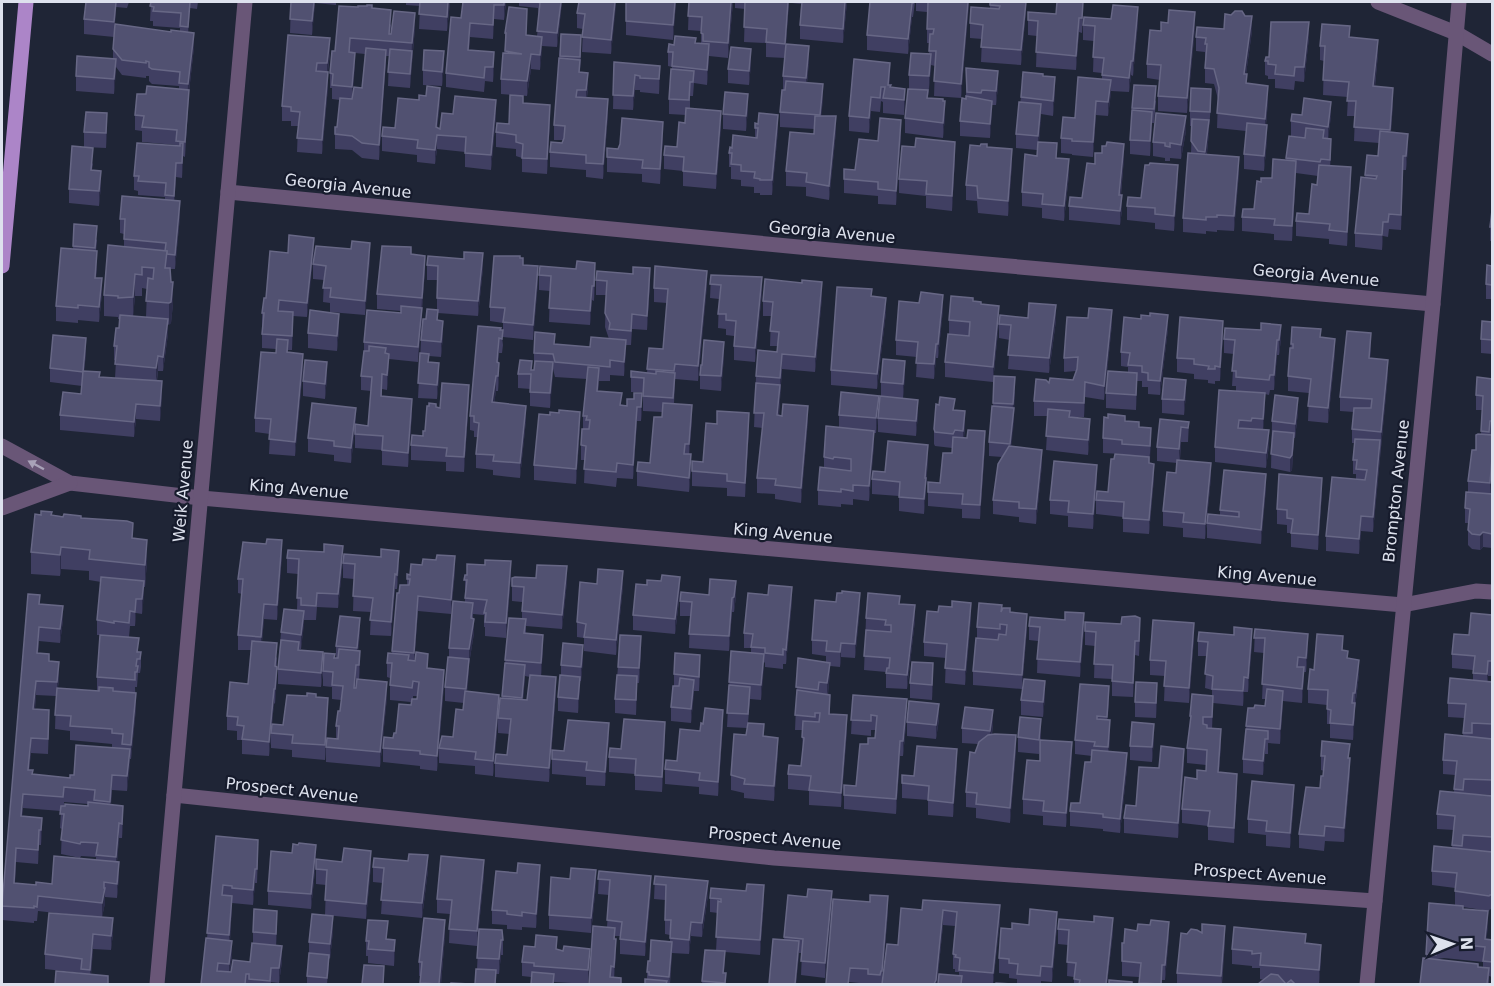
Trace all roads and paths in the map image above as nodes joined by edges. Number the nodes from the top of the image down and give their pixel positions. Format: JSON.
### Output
{"nodes":[{"id":1,"x":26,"y":2,"type":"edge"},
{"id":2,"x":245,"y":2,"type":"edge"},
{"id":3,"x":1378,"y":2,"type":"edge"},
{"id":4,"x":1459,"y":2,"type":"edge"},
{"id":5,"x":1456,"y":33,"type":"junction"},
{"id":6,"x":1492,"y":54,"type":"edge"},
{"id":7,"x":228,"y":192,"type":"junction"},
{"id":8,"x":2,"y":266,"type":"edge"},
{"id":9,"x":1433,"y":304,"type":"junction"},
{"id":10,"x":2,"y":446,"type":"edge"},
{"id":11,"x":70,"y":483,"type":"junction"},
{"id":12,"x":201,"y":498,"type":"junction"},
{"id":13,"x":2,"y":508,"type":"edge"},
{"id":14,"x":1492,"y":592,"type":"edge"},
{"id":15,"x":1403,"y":605,"type":"junction"},
{"id":16,"x":174,"y":795,"type":"junction"},
{"id":17,"x":1375,"y":901,"type":"junction"},
{"id":18,"x":157,"y":984,"type":"edge"},
{"id":19,"x":1367,"y":984,"type":"edge"}],
"edges":[{"from":1,"to":8,"type":"main road"},
{"from":2,"to":7,"type":"street","name":"Weik Avenue"},
{"from":3,"to":5,"type":"street"},
{"from":4,"to":5,"type":"street","name":"Brompton Avenue"},
{"from":5,"to":6,"type":"street"},
{"from":5,"to":9,"type":"street","name":"Brompton Avenue"},
{"from":7,"to":9,"type":"street","name":"Georgia Avenue"},
{"from":7,"to":12,"type":"street","name":"Weik Avenue"},
{"from":9,"to":15,"type":"street","name":"Brompton Avenue"},
{"from":11,"to":10,"type":"street","name":"King Avenue","one_way":true},
{"from":11,"to":12,"type":"street","name":"King Avenue"},
{"from":11,"to":13,"type":"street","name":"King Avenue"},
{"from":12,"to":15,"type":"street","name":"King Avenue"},
{"from":12,"to":16,"type":"street","name":"Weik Avenue"},
{"from":14,"to":15,"type":"street","name":"King Avenue"},
{"from":15,"to":17,"type":"street","name":"Brompton Avenue"},
{"from":16,"to":17,"type":"street","name":"Prospect Avenue"},
{"from":16,"to":18,"type":"street","name":"Weik Avenue"},
{"from":17,"to":19,"type":"street","name":"Brompton Avenue"}]}
